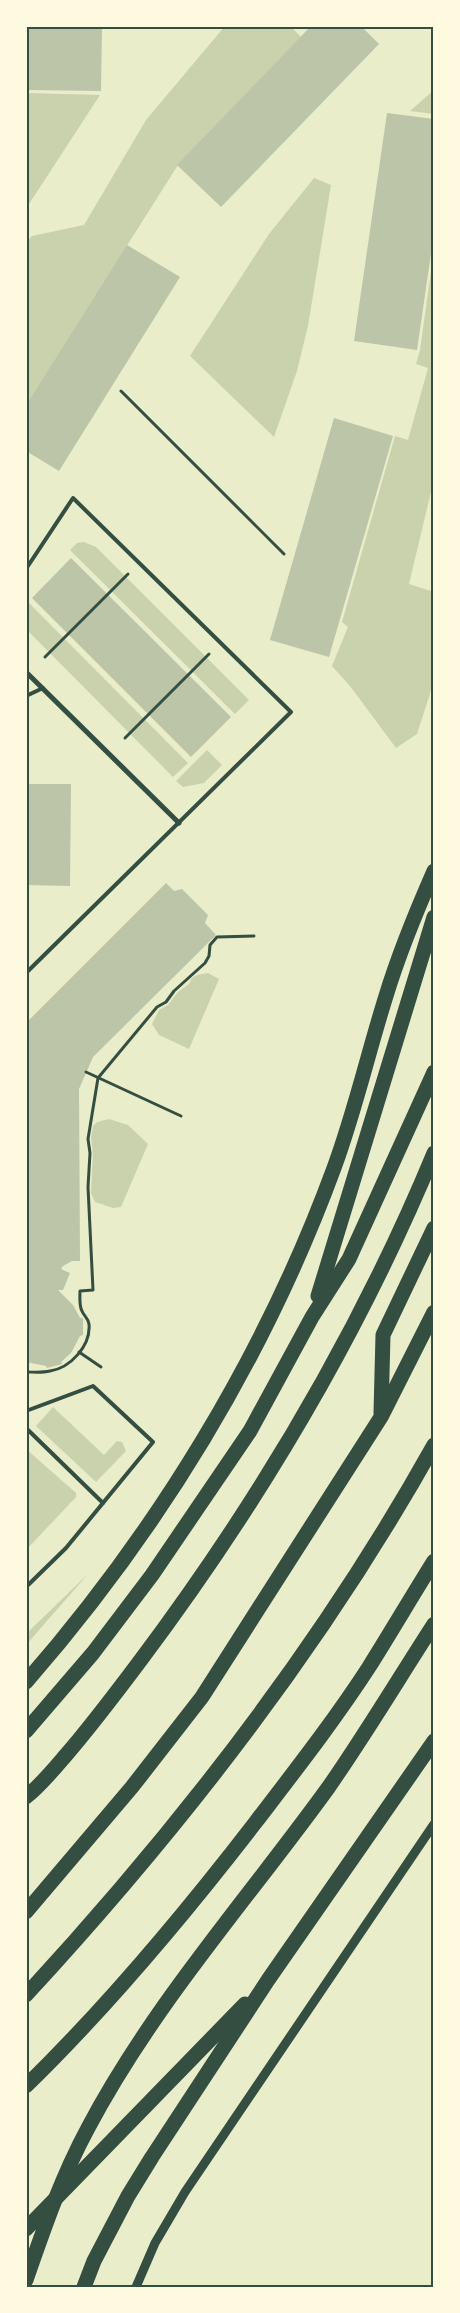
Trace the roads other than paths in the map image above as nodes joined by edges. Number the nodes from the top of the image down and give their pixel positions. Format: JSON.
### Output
{"nodes":[{"id":1,"x":26,"y":569,"type":"edge"},
{"id":2,"x":26,"y":672,"type":"edge"},
{"id":3,"x":43,"y":688,"type":"junction"},
{"id":4,"x":26,"y":696,"type":"edge"},
{"id":5,"x":179,"y":823,"type":"junction"},
{"id":6,"x":434,"y":871,"type":"edge"},
{"id":7,"x":434,"y":917,"type":"edge"},
{"id":8,"x":26,"y":973,"type":"edge"},
{"id":9,"x":434,"y":1072,"type":"edge"},
{"id":10,"x":434,"y":1153,"type":"edge"},
{"id":11,"x":434,"y":1228,"type":"edge"},
{"id":12,"x":434,"y":1312,"type":"edge"},
{"id":13,"x":312,"y":1317,"type":"junction"},
{"id":14,"x":26,"y":1411,"type":"edge"},
{"id":15,"x":381,"y":1417,"type":"junction"},
{"id":16,"x":26,"y":1428,"type":"edge"},
{"id":17,"x":434,"y":1444,"type":"edge"},
{"id":18,"x":103,"y":1503,"type":"junction"},
{"id":19,"x":434,"y":1560,"type":"edge"},
{"id":20,"x":26,"y":1587,"type":"edge"},
{"id":21,"x":434,"y":1624,"type":"edge"},
{"id":22,"x":26,"y":1682,"type":"edge"},
{"id":23,"x":26,"y":1731,"type":"edge"},
{"id":24,"x":434,"y":1741,"type":"edge"},
{"id":25,"x":26,"y":1797,"type":"edge"},
{"id":26,"x":434,"y":1824,"type":"edge"},
{"id":27,"x":26,"y":1912,"type":"edge"},
{"id":28,"x":268,"y":1980,"type":"junction"},
{"id":29,"x":26,"y":1994,"type":"edge"},
{"id":30,"x":26,"y":2086,"type":"edge"},
{"id":31,"x":26,"y":2229,"type":"edge"},
{"id":32,"x":26,"y":2280,"type":"edge"},
{"id":33,"x":84,"y":2287,"type":"edge"},
{"id":34,"x":136,"y":2287,"type":"edge"}],
"edges":[{"from":1,"to":5,"type":"lane"},
{"from":2,"to":3,"type":"street"},
{"from":3,"to":4,"type":"lane"},
{"from":3,"to":5,"type":"street"},
{"from":5,"to":8,"type":"lane"},
{"from":6,"to":22,"type":"highway"},
{"from":7,"to":13,"type":"highway"},
{"from":9,"to":13,"type":"highway"},
{"from":10,"to":25,"type":"highway"},
{"from":11,"to":15,"type":"highway"},
{"from":12,"to":15,"type":"highway"},
{"from":13,"to":23,"type":"highway"},
{"from":14,"to":18,"type":"lane"},
{"from":15,"to":27,"type":"highway"},
{"from":16,"to":18,"type":"lane"},
{"from":17,"to":29,"type":"highway"},
{"from":18,"to":20,"type":"lane"},
{"from":19,"to":30,"type":"highway"},
{"from":21,"to":32,"type":"highway"},
{"from":24,"to":28,"type":"highway"},
{"from":26,"to":34,"type":"street"},
{"from":28,"to":31,"type":"highway"},
{"from":28,"to":33,"type":"highway"}]}
